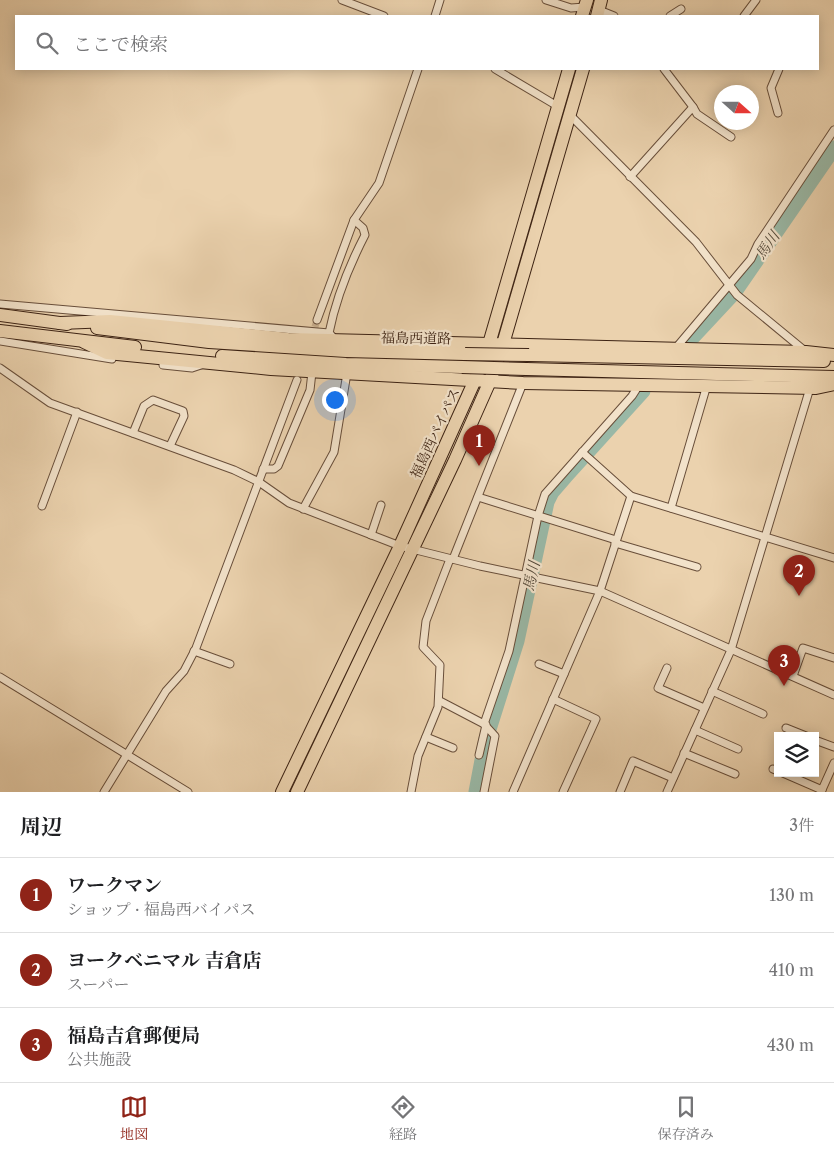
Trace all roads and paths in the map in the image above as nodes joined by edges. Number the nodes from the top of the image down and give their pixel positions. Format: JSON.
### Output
{"nodes":[{"id":1,"x":342,"y":0,"type":"edge"},
{"id":2,"x":440,"y":0,"type":"edge"},
{"id":3,"x":546,"y":0,"type":"edge"},
{"id":4,"x":756,"y":0,"type":"edge"},
{"id":5,"x":585,"y":8,"type":"edge"},
{"id":6,"x":599,"y":9,"type":"edge"},
{"id":7,"x":681,"y":9,"type":"dead end"},
{"id":8,"x":381,"y":15,"type":"edge"},
{"id":9,"x":435,"y":15,"type":"edge"},
{"id":10,"x":612,"y":15,"type":"edge"},
{"id":11,"x":672,"y":15,"type":"edge"},
{"id":12,"x":745,"y":15,"type":"edge"},
{"id":13,"x":418,"y":70,"type":"edge"},
{"id":14,"x":497,"y":70,"type":"edge"},
{"id":15,"x":569,"y":70,"type":"edge"},
{"id":16,"x":583,"y":70,"type":"edge"},
{"id":17,"x":665,"y":70,"type":"edge"},
{"id":18,"x":780,"y":70,"type":"edge"},
{"id":19,"x":559,"y":107,"type":"junction"},
{"id":20,"x":693,"y":107,"type":"junction"},
{"id":21,"x":778,"y":114,"type":"dead end"},
{"id":22,"x":571,"y":116,"type":"junction"},
{"id":23,"x":834,"y":131,"type":"edge"},
{"id":24,"x":731,"y":137,"type":"dead end"},
{"id":25,"x":630,"y":177,"type":"junction"},
{"id":26,"x":354,"y":220,"type":"junction"},
{"id":27,"x":733,"y":290,"type":"junction"},
{"id":28,"x":0,"y":304,"type":"edge"},
{"id":29,"x":0,"y":315,"type":"edge"},
{"id":30,"x":317,"y":320,"type":"tunnel mouth"},
{"id":31,"x":60,"y":323,"type":"junction"},
{"id":32,"x":0,"y":331,"type":"edge"},
{"id":33,"x":332,"y":337,"type":"junction"},
{"id":34,"x":0,"y":342,"type":"edge"},
{"id":35,"x":84,"y":342,"type":"junction"},
{"id":36,"x":489,"y":344,"type":"junction"},
{"id":37,"x":503,"y":344,"type":"junction"},
{"id":38,"x":675,"y":349,"type":"junction"},
{"id":39,"x":806,"y":352,"type":"junction"},
{"id":40,"x":834,"y":354,"type":"edge"},
{"id":41,"x":834,"y":361,"type":"edge"},
{"id":42,"x":206,"y":363,"type":"junction"},
{"id":43,"x":0,"y":368,"type":"edge"},
{"id":44,"x":312,"y":372,"type":"junction"},
{"id":45,"x":347,"y":373,"type":"junction"},
{"id":46,"x":834,"y":377,"type":"edge"},
{"id":47,"x":297,"y":380,"type":"dead end"},
{"id":48,"x":475,"y":380,"type":"junction"},
{"id":49,"x":490,"y":381,"type":"junction"},
{"id":50,"x":523,"y":383,"type":"junction"},
{"id":51,"x":834,"y":384,"type":"edge"},
{"id":52,"x":639,"y":385,"type":"junction"},
{"id":53,"x":707,"y":385,"type":"junction"},
{"id":54,"x":810,"y":388,"type":"junction"},
{"id":55,"x":77,"y":412,"type":"junction"},
{"id":56,"x":133,"y":433,"type":"junction"},
{"id":57,"x":170,"y":446,"type":"junction"},
{"id":58,"x":584,"y":454,"type":"junction"},
{"id":59,"x":263,"y":469,"type":"junction"},
{"id":60,"x":258,"y":482,"type":"junction"},
{"id":61,"x":630,"y":496,"type":"junction"},
{"id":62,"x":478,"y":497,"type":"junction"},
{"id":63,"x":381,"y":505,"type":"dead end"},
{"id":64,"x":42,"y":506,"type":"dead end"},
{"id":65,"x":671,"y":508,"type":"junction"},
{"id":66,"x":303,"y":509,"type":"junction"},
{"id":67,"x":543,"y":517,"type":"junction"},
{"id":68,"x":371,"y":535,"type":"junction"},
{"id":69,"x":765,"y":539,"type":"junction"},
{"id":70,"x":616,"y":542,"type":"junction"},
{"id":71,"x":400,"y":546,"type":"junction"},
{"id":72,"x":413,"y":550,"type":"junction"},
{"id":73,"x":834,"y":558,"type":"edge"},
{"id":74,"x":451,"y":559,"type":"junction"},
{"id":75,"x":697,"y":567,"type":"dead end"},
{"id":76,"x":530,"y":577,"type":"junction"},
{"id":77,"x":600,"y":591,"type":"junction"},
{"id":78,"x":731,"y":650,"type":"junction"},
{"id":79,"x":194,"y":651,"type":"junction"},
{"id":80,"x":834,"y":658,"type":"edge"},
{"id":81,"x":230,"y":664,"type":"dead end"},
{"id":82,"x":539,"y":664,"type":"dead end"},
{"id":83,"x":667,"y":668,"type":"dead end"},
{"id":84,"x":564,"y":674,"type":"junction"},
{"id":85,"x":793,"y":676,"type":"junction"},
{"id":86,"x":0,"y":677,"type":"edge"},
{"id":87,"x":712,"y":691,"type":"junction"},
{"id":88,"x":834,"y":695,"type":"edge"},
{"id":89,"x":553,"y":699,"type":"junction"},
{"id":90,"x":440,"y":701,"type":"junction"},
{"id":91,"x":704,"y":708,"type":"junction"},
{"id":92,"x":763,"y":714,"type":"dead end"},
{"id":93,"x":485,"y":725,"type":"junction"},
{"id":94,"x":786,"y":728,"type":"dead end"},
{"id":95,"x":695,"y":730,"type":"junction"},
{"id":96,"x":796,"y":732,"type":"edge"},
{"id":97,"x":426,"y":736,"type":"junction"},
{"id":98,"x":819,"y":741,"type":"edge"},
{"id":99,"x":834,"y":747,"type":"edge"},
{"id":100,"x":453,"y":748,"type":"dead end"},
{"id":101,"x":738,"y":749,"type":"dead end"},
{"id":102,"x":684,"y":753,"type":"junction"},
{"id":103,"x":127,"y":754,"type":"junction"},
{"id":104,"x":478,"y":755,"type":"dead end"},
{"id":105,"x":834,"y":763,"type":"edge"},
{"id":106,"x":734,"y":774,"type":"dead end"},
{"id":107,"x":791,"y":777,"type":"edge"},
{"id":108,"x":673,"y":778,"type":"junction"},
{"id":109,"x":821,"y":791,"type":"edge"},
{"id":110,"x":104,"y":792,"type":"edge"},
{"id":111,"x":188,"y":792,"type":"edge"},
{"id":112,"x":282,"y":792,"type":"edge"},
{"id":113,"x":297,"y":792,"type":"edge"},
{"id":114,"x":411,"y":792,"type":"edge"},
{"id":115,"x":484,"y":792,"type":"edge"},
{"id":116,"x":513,"y":792,"type":"edge"},
{"id":117,"x":563,"y":792,"type":"edge"},
{"id":118,"x":620,"y":792,"type":"edge"},
{"id":119,"x":667,"y":792,"type":"edge"}],
"edges":[{"from":1,"to":8,"type":"street"},
{"from":2,"to":9,"type":"street"},
{"from":3,"to":5,"type":"street"},
{"from":4,"to":12,"type":"street"},
{"from":6,"to":10,"type":"street"},
{"from":7,"to":11,"type":"street"},
{"from":13,"to":26,"type":"street"},
{"from":14,"to":19,"type":"street"},
{"from":15,"to":19,"type":"highway","name":"福島西バイパス"},
{"from":16,"to":22,"type":"highway","name":"福島西バイパス"},
{"from":17,"to":20,"type":"street"},
{"from":18,"to":21,"type":"street"},
{"from":19,"to":22,"type":"street"},
{"from":19,"to":36,"type":"highway","name":"福島西バイパス"},
{"from":20,"to":24,"type":"street"},
{"from":20,"to":25,"type":"street"},
{"from":22,"to":25,"type":"street"},
{"from":22,"to":37,"type":"highway","name":"福島西バイパス"},
{"from":23,"to":27,"type":"street"},
{"from":25,"to":27,"type":"street"},
{"from":26,"to":30,"type":"street"},
{"from":26,"to":33,"type":"street"},
{"from":27,"to":38,"type":"street"},
{"from":27,"to":39,"type":"street"},
{"from":28,"to":33,"type":"street"},
{"from":29,"to":31,"type":"highway","name":"福島西道路"},
{"from":31,"to":33,"type":"highway"},
{"from":31,"to":41,"type":"highway","name":"福島西道路","bridge":true},
{"from":32,"to":35,"type":"highway","name":"福島西道路"},
{"from":33,"to":36,"type":"highway"},
{"from":34,"to":42,"type":"street"},
{"from":35,"to":42,"type":"highway"},
{"from":35,"to":46,"type":"highway","name":"福島西道路","bridge":true},
{"from":36,"to":37,"type":"highway"},
{"from":36,"to":48,"type":"highway","name":"福島西バイパス"},
{"from":37,"to":38,"type":"highway"},
{"from":37,"to":49,"type":"highway","name":"福島西バイパス"},
{"from":38,"to":39,"type":"highway"},
{"from":39,"to":40,"type":"highway"},
{"from":42,"to":44,"type":"highway"},
{"from":43,"to":55,"type":"street"},
{"from":44,"to":45,"type":"highway"},
{"from":44,"to":59,"type":"street"},
{"from":45,"to":48,"type":"highway"},
{"from":45,"to":66,"type":"street"},
{"from":47,"to":59,"type":"street"},
{"from":48,"to":49,"type":"highway"},
{"from":48,"to":71,"type":"highway","name":"福島西バイパス"},
{"from":49,"to":50,"type":"highway"},
{"from":49,"to":72,"type":"highway","name":"福島西バイパス"},
{"from":50,"to":52,"type":"highway"},
{"from":50,"to":62,"type":"street"},
{"from":51,"to":54,"type":"highway"},
{"from":52,"to":53,"type":"highway"},
{"from":52,"to":58,"type":"street"},
{"from":53,"to":54,"type":"highway"},
{"from":53,"to":65,"type":"street"},
{"from":54,"to":69,"type":"street"},
{"from":55,"to":56,"type":"street"},
{"from":55,"to":64,"type":"street"},
{"from":56,"to":57,"type":"street"},
{"from":56,"to":57,"type":"street"},
{"from":57,"to":60,"type":"street"},
{"from":58,"to":61,"type":"street"},
{"from":58,"to":67,"type":"street"},
{"from":59,"to":60,"type":"street"},
{"from":60,"to":66,"type":"street"},
{"from":60,"to":79,"type":"street"},
{"from":61,"to":65,"type":"street"},
{"from":61,"to":70,"type":"street"},
{"from":62,"to":67,"type":"street"},
{"from":62,"to":74,"type":"street"},
{"from":63,"to":68,"type":"street"},
{"from":65,"to":69,"type":"street"},
{"from":66,"to":68,"type":"street"},
{"from":67,"to":70,"type":"street"},
{"from":67,"to":76,"type":"street"},
{"from":68,"to":71,"type":"street"},
{"from":69,"to":73,"type":"street"},
{"from":69,"to":78,"type":"street"},
{"from":70,"to":75,"type":"street"},
{"from":70,"to":77,"type":"street"},
{"from":71,"to":72,"type":"street"},
{"from":71,"to":112,"type":"highway","name":"福島西バイパス"},
{"from":72,"to":74,"type":"street"},
{"from":72,"to":113,"type":"highway","name":"福島西バイパス"},
{"from":74,"to":76,"type":"street"},
{"from":74,"to":90,"type":"street"},
{"from":76,"to":77,"type":"street"},
{"from":76,"to":93,"type":"street"},
{"from":77,"to":78,"type":"street"},
{"from":77,"to":84,"type":"street"},
{"from":78,"to":85,"type":"street"},
{"from":78,"to":87,"type":"street"},
{"from":79,"to":81,"type":"street"},
{"from":79,"to":103,"type":"street"},
{"from":80,"to":85,"type":"street"},
{"from":82,"to":84,"type":"street"},
{"from":83,"to":91,"type":"street"},
{"from":84,"to":89,"type":"street"},
{"from":85,"to":88,"type":"street"},
{"from":86,"to":103,"type":"street"},
{"from":87,"to":91,"type":"street"},
{"from":87,"to":92,"type":"street"},
{"from":89,"to":116,"type":"street"},
{"from":89,"to":117,"type":"street"},
{"from":90,"to":93,"type":"street"},
{"from":90,"to":97,"type":"street"},
{"from":91,"to":95,"type":"street"},
{"from":93,"to":104,"type":"street"},
{"from":93,"to":115,"type":"street"},
{"from":94,"to":96,"type":"street"},
{"from":95,"to":101,"type":"street"},
{"from":95,"to":102,"type":"street"},
{"from":97,"to":100,"type":"street"},
{"from":97,"to":114,"type":"street"},
{"from":98,"to":99,"type":"street"},
{"from":102,"to":106,"type":"street"},
{"from":102,"to":108,"type":"street"},
{"from":103,"to":110,"type":"street"},
{"from":103,"to":111,"type":"street"},
{"from":105,"to":109,"type":"street"},
{"from":107,"to":109,"type":"street"},
{"from":108,"to":118,"type":"street"},
{"from":108,"to":119,"type":"street"}]}
